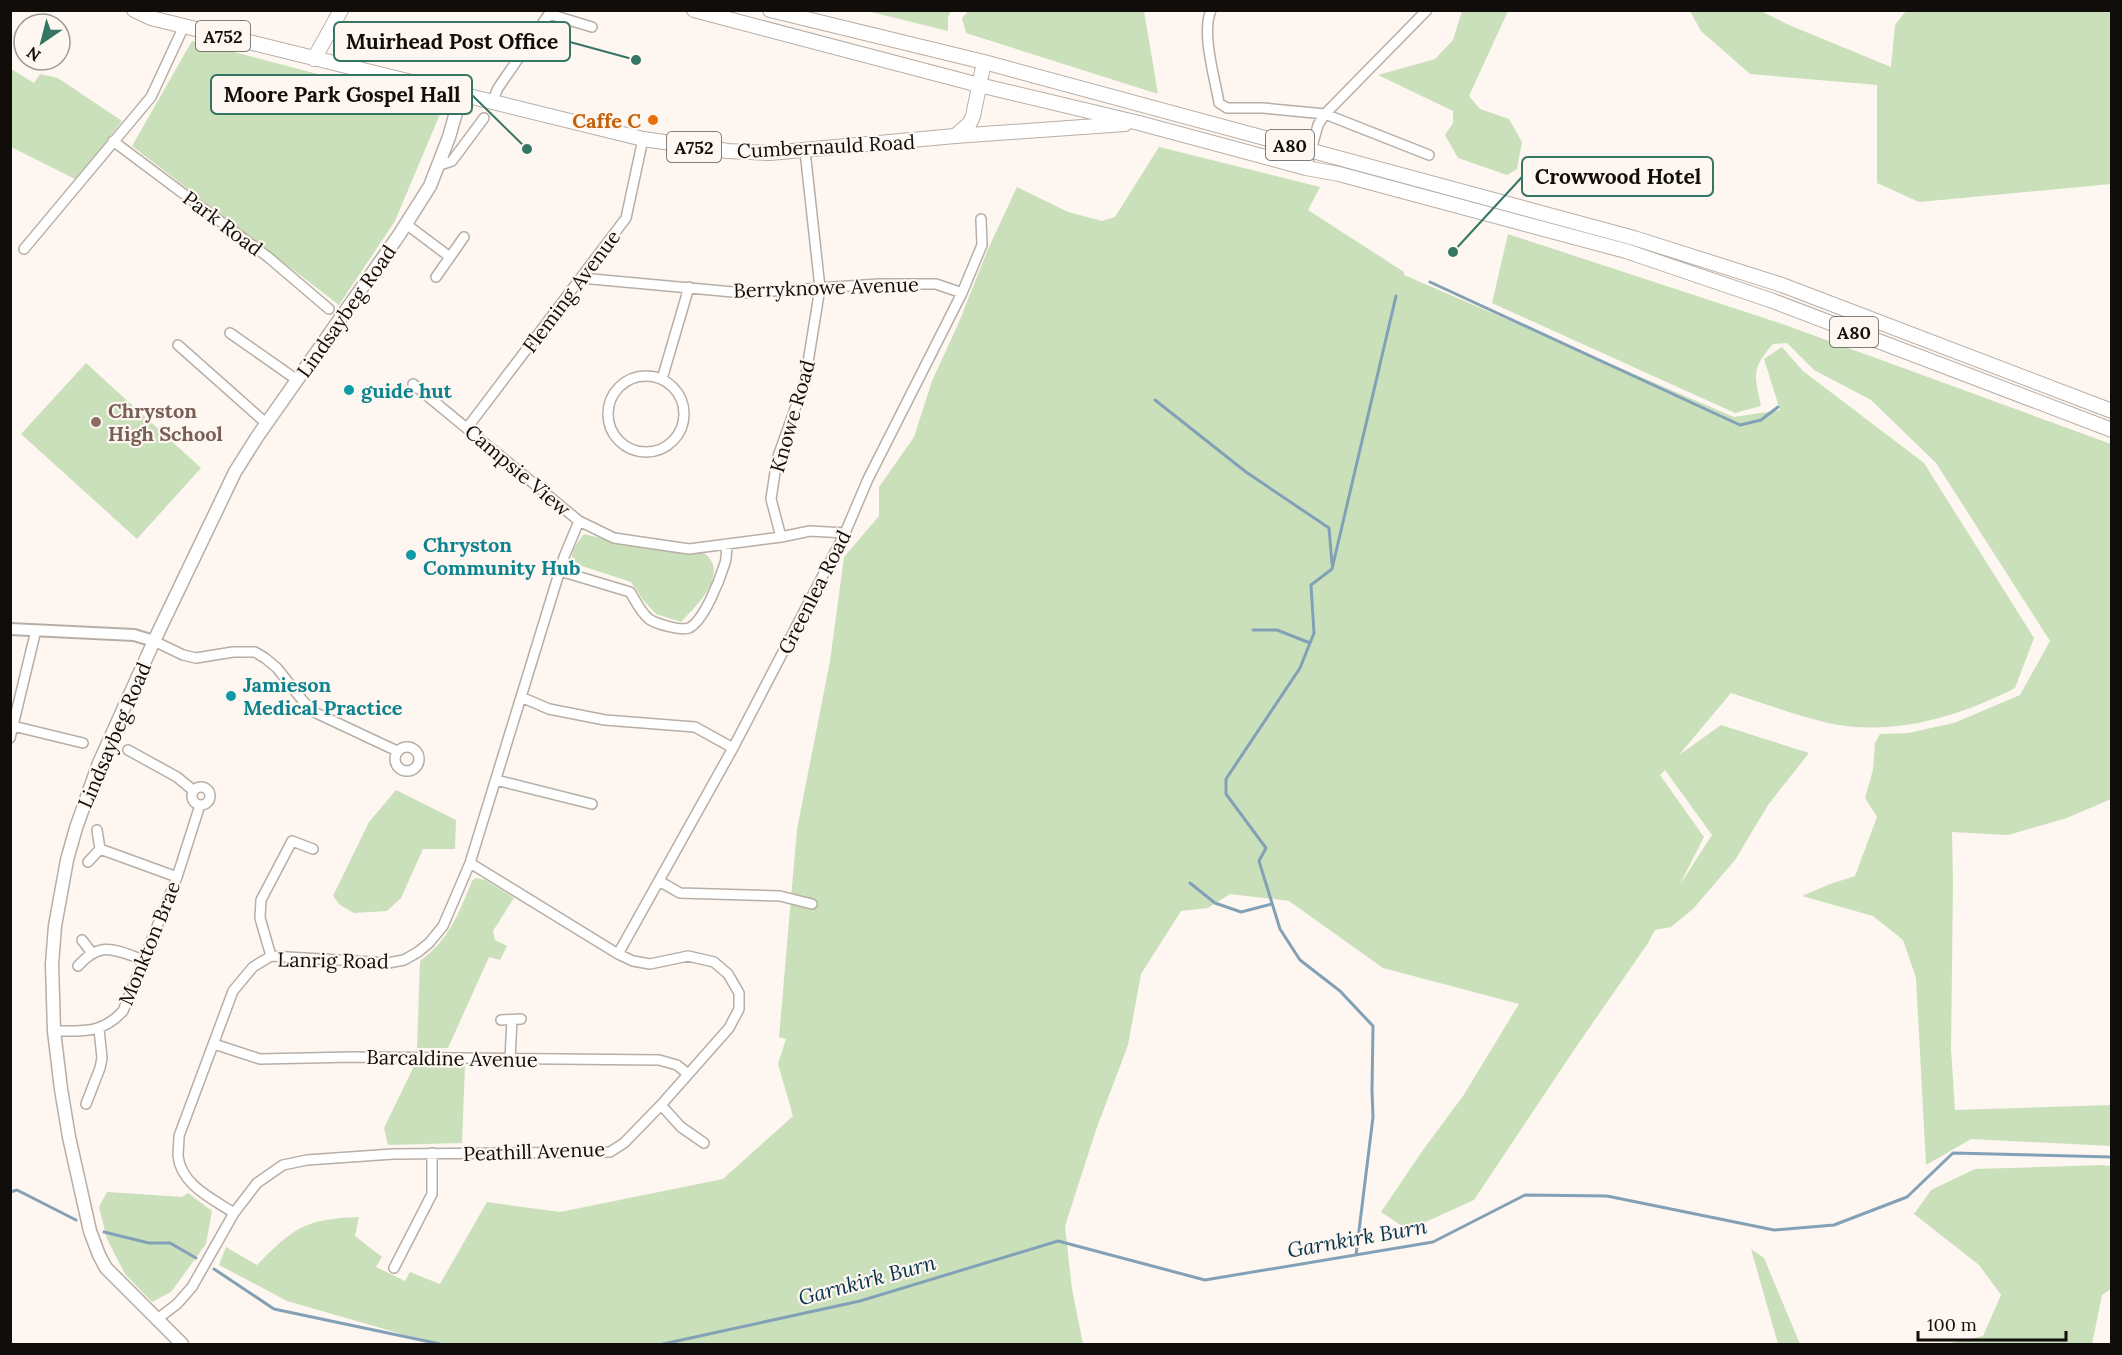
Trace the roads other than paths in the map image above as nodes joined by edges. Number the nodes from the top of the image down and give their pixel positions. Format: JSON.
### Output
{"nodes":[{"id":1,"x":134,"y":10,"type":"edge"},
{"id":2,"x":341,"y":10,"type":"edge"},
{"id":3,"x":693,"y":10,"type":"edge"},
{"id":4,"x":770,"y":10,"type":"edge"},
{"id":5,"x":1211,"y":10,"type":"edge"},
{"id":6,"x":1421,"y":13,"type":"edge"},
{"id":7,"x":184,"y":26,"type":"junction"},
{"id":8,"x":592,"y":27,"type":"dead end"},
{"id":9,"x":314,"y":59,"type":"junction"},
{"id":10,"x":984,"y":62,"type":"junction"},
{"id":11,"x":979,"y":85,"type":"junction"},
{"id":12,"x":461,"y":94,"type":"junction"},
{"id":13,"x":492,"y":102,"type":"junction"},
{"id":14,"x":1325,"y":114,"type":"junction"},
{"id":15,"x":484,"y":118,"type":"dead end"},
{"id":16,"x":1139,"y":123,"type":"junction"},
{"id":17,"x":955,"y":136,"type":"junction"},
{"id":18,"x":644,"y":139,"type":"junction"},
{"id":19,"x":113,"y":141,"type":"junction"},
{"id":20,"x":1311,"y":150,"type":"junction"},
{"id":21,"x":805,"y":151,"type":"junction"},
{"id":22,"x":1429,"y":155,"type":"dead end"},
{"id":23,"x":437,"y":166,"type":"junction"},
{"id":24,"x":1306,"y":168,"type":"junction"},
{"id":25,"x":981,"y":219,"type":"dead end"},
{"id":26,"x":406,"y":224,"type":"junction"},
{"id":27,"x":464,"y":237,"type":"dead end"},
{"id":28,"x":24,"y":249,"type":"dead end"},
{"id":29,"x":450,"y":257,"type":"junction"},
{"id":30,"x":436,"y":277,"type":"dead end"},
{"id":31,"x":581,"y":278,"type":"junction"},
{"id":32,"x":689,"y":287,"type":"junction"},
{"id":33,"x":820,"y":288,"type":"junction"},
{"id":34,"x":962,"y":293,"type":"junction"},
{"id":35,"x":329,"y":309,"type":"dead end"},
{"id":36,"x":230,"y":333,"type":"dead end"},
{"id":37,"x":178,"y":345,"type":"dead end"},
{"id":38,"x":297,"y":380,"type":"junction"},
{"id":39,"x":662,"y":380,"type":"junction"},
{"id":40,"x":413,"y":384,"type":"dead end"},
{"id":41,"x":2112,"y":411,"type":"edge"},
{"id":42,"x":267,"y":424,"type":"junction"},
{"id":43,"x":467,"y":428,"type":"junction"},
{"id":44,"x":2112,"y":430,"type":"edge"},
{"id":45,"x":579,"y":521,"type":"junction"},
{"id":46,"x":844,"y":533,"type":"junction"},
{"id":47,"x":781,"y":537,"type":"junction"},
{"id":48,"x":727,"y":545,"type":"junction"},
{"id":49,"x":560,"y":571,"type":"junction"},
{"id":50,"x":10,"y":629,"type":"edge"},
{"id":51,"x":36,"y":630,"type":"junction"},
{"id":52,"x":154,"y":641,"type":"junction"},
{"id":53,"x":521,"y":697,"type":"junction"},
{"id":54,"x":13,"y":726,"type":"junction"},
{"id":55,"x":55,"y":736,"type":"junction"},
{"id":56,"x":10,"y":738,"type":"edge"},
{"id":57,"x":83,"y":743,"type":"dead end"},
{"id":58,"x":53,"y":748,"type":"dead end"},
{"id":59,"x":733,"y":748,"type":"junction"},
{"id":60,"x":128,"y":750,"type":"dead end"},
{"id":61,"x":397,"y":751,"type":"dead end"},
{"id":62,"x":496,"y":780,"type":"junction"},
{"id":63,"x":194,"y":791,"type":"junction"},
{"id":64,"x":592,"y":804,"type":"dead end"},
{"id":65,"x":200,"y":805,"type":"junction"},
{"id":66,"x":98,"y":830,"type":"dead end"},
{"id":67,"x":100,"y":849,"type":"junction"},
{"id":68,"x":313,"y":849,"type":"dead end"},
{"id":69,"x":88,"y":862,"type":"dead end"},
{"id":70,"x":470,"y":863,"type":"junction"},
{"id":71,"x":177,"y":877,"type":"junction"},
{"id":72,"x":658,"y":881,"type":"junction"},
{"id":73,"x":812,"y":904,"type":"dead end"},
{"id":74,"x":82,"y":940,"type":"dead end"},
{"id":75,"x":92,"y":953,"type":"junction"},
{"id":76,"x":618,"y":954,"type":"junction"},
{"id":77,"x":271,"y":956,"type":"junction"},
{"id":78,"x":144,"y":960,"type":"junction"},
{"id":79,"x":78,"y":966,"type":"dead end"},
{"id":80,"x":501,"y":1020,"type":"dead end"},
{"id":81,"x":99,"y":1029,"type":"junction"},
{"id":82,"x":54,"y":1031,"type":"junction"},
{"id":83,"x":214,"y":1044,"type":"junction"},
{"id":84,"x":510,"y":1059,"type":"junction"},
{"id":85,"x":688,"y":1074,"type":"junction"},
{"id":86,"x":86,"y":1104,"type":"dead end"},
{"id":87,"x":661,"y":1105,"type":"junction"},
{"id":88,"x":704,"y":1143,"type":"dead end"},
{"id":89,"x":432,"y":1153,"type":"junction"},
{"id":90,"x":234,"y":1213,"type":"junction"},
{"id":91,"x":394,"y":1268,"type":"dead end"},
{"id":92,"x":156,"y":1320,"type":"junction"},
{"id":93,"x":182,"y":1344,"type":"edge"}],
"edges":[{"from":1,"to":7,"type":"main road","name":"Cumbernauld Road","number":"A752"},
{"from":2,"to":9,"type":"main road"},
{"from":3,"to":11,"type":"main road","number":"A80"},
{"from":4,"to":10,"type":"main road","number":"A80"},
{"from":5,"to":14,"type":"street"},
{"from":6,"to":14,"type":"street"},
{"from":7,"to":9,"type":"main road","name":"Cumbernauld Road","number":"A752"},
{"from":7,"to":19,"type":"street"},
{"from":8,"to":13,"type":"street"},
{"from":9,"to":12,"type":"main road","name":"Cumbernauld Road","number":"A752"},
{"from":10,"to":11,"type":"main road"},
{"from":10,"to":20,"type":"main road","number":"A80"},
{"from":11,"to":16,"type":"main road","number":"A80"},
{"from":11,"to":17,"type":"main road"},
{"from":12,"to":13,"type":"main road","name":"Cumbernauld Road","number":"A752"},
{"from":12,"to":23,"type":"main road","name":"Lindsaybeg Road"},
{"from":13,"to":18,"type":"main road","name":"Cumbernauld Road","number":"A752"},
{"from":14,"to":20,"type":"street"},
{"from":14,"to":22,"type":"street"},
{"from":15,"to":23,"type":"street"},
{"from":16,"to":17,"type":"main road","name":"Cumbernauld Road","number":"A752"},
{"from":16,"to":24,"type":"main road","number":"A80"},
{"from":17,"to":21,"type":"main road","name":"Cumbernauld Road","number":"A752"},
{"from":18,"to":21,"type":"main road","name":"Cumbernauld Road","number":"A752"},
{"from":18,"to":31,"type":"street","name":"Fleming Avenue"},
{"from":19,"to":28,"type":"street"},
{"from":19,"to":35,"type":"street","name":"Park Road"},
{"from":20,"to":24,"type":"street"},
{"from":20,"to":41,"type":"main road","number":"A80"},
{"from":21,"to":33,"type":"street","name":"Knowe Road"},
{"from":23,"to":26,"type":"main road","name":"Lindsaybeg Road"},
{"from":24,"to":44,"type":"main road","number":"A80"},
{"from":25,"to":34,"type":"street","name":"Greenlea Road"},
{"from":26,"to":29,"type":"street"},
{"from":26,"to":38,"type":"main road","name":"Lindsaybeg Road"},
{"from":27,"to":29,"type":"street"},
{"from":29,"to":30,"type":"street"},
{"from":31,"to":32,"type":"street","name":"Berryknowe Avenue"},
{"from":31,"to":43,"type":"street","name":"Fleming Avenue"},
{"from":32,"to":33,"type":"street","name":"Berryknowe Avenue"},
{"from":32,"to":39,"type":"street"},
{"from":33,"to":34,"type":"street","name":"Berryknowe Avenue"},
{"from":33,"to":47,"type":"street","name":"Knowe Road"},
{"from":34,"to":46,"type":"street","name":"Greenlea Road"},
{"from":36,"to":38,"type":"street"},
{"from":37,"to":42,"type":"street"},
{"from":38,"to":42,"type":"main road","name":"Lindsaybeg Road"},
{"from":39,"to":39,"type":"street"},
{"from":40,"to":43,"type":"street","name":"Campsie View"},
{"from":42,"to":52,"type":"main road","name":"Lindsaybeg Road"},
{"from":43,"to":45,"type":"street","name":"Campsie View"},
{"from":45,"to":48,"type":"street","name":"Campsie View"},
{"from":45,"to":49,"type":"street","name":"Lanrig Road"},
{"from":46,"to":47,"type":"street","name":"Campsie View"},
{"from":46,"to":59,"type":"street","name":"Greenlea Road"},
{"from":47,"to":48,"type":"street","name":"Campsie View"},
{"from":48,"to":49,"type":"street"},
{"from":49,"to":53,"type":"street","name":"Lanrig Road"},
{"from":50,"to":51,"type":"street"},
{"from":51,"to":52,"type":"street"},
{"from":51,"to":54,"type":"street"},
{"from":52,"to":61,"type":"street"},
{"from":52,"to":82,"type":"main road","name":"Lindsaybeg Road"},
{"from":53,"to":59,"type":"street"},
{"from":53,"to":62,"type":"street","name":"Lanrig Road"},
{"from":54,"to":55,"type":"street"},
{"from":54,"to":56,"type":"street"},
{"from":55,"to":57,"type":"street"},
{"from":55,"to":58,"type":"street"},
{"from":59,"to":72,"type":"street","name":"Greenlea Road"},
{"from":60,"to":63,"type":"street"},
{"from":62,"to":64,"type":"street"},
{"from":62,"to":70,"type":"street","name":"Lanrig Road"},
{"from":63,"to":65,"type":"street"},
{"from":63,"to":65,"type":"street","name":"Monkton Brae"},
{"from":65,"to":71,"type":"street","name":"Monkton Brae"},
{"from":66,"to":67,"type":"street"},
{"from":67,"to":69,"type":"street"},
{"from":67,"to":71,"type":"street"},
{"from":68,"to":77,"type":"street"},
{"from":70,"to":76,"type":"street","name":"Peathill Avenue"},
{"from":70,"to":77,"type":"street","name":"Lanrig Road"},
{"from":71,"to":78,"type":"street","name":"Monkton Brae"},
{"from":72,"to":73,"type":"street"},
{"from":72,"to":76,"type":"street","name":"Greenlea Road"},
{"from":74,"to":75,"type":"street"},
{"from":75,"to":78,"type":"street"},
{"from":75,"to":79,"type":"street"},
{"from":76,"to":85,"type":"street","name":"Peathill Avenue"},
{"from":77,"to":83,"type":"street","name":"Lanrig Road"},
{"from":78,"to":81,"type":"street","name":"Monkton Brae"},
{"from":80,"to":84,"type":"street"},
{"from":81,"to":82,"type":"street"},
{"from":81,"to":86,"type":"street"},
{"from":82,"to":92,"type":"main road","name":"Lindsaybeg Road"},
{"from":83,"to":84,"type":"street","name":"Barcaldine Avenue"},
{"from":83,"to":90,"type":"street","name":"Lanrig Road"},
{"from":84,"to":85,"type":"street","name":"Barcaldine Avenue"},
{"from":85,"to":87,"type":"street","name":"Peathill Avenue"},
{"from":87,"to":88,"type":"street"},
{"from":87,"to":89,"type":"street","name":"Peathill Avenue"},
{"from":89,"to":90,"type":"street","name":"Peathill Avenue"},
{"from":89,"to":91,"type":"street"},
{"from":90,"to":92,"type":"street","name":"Peathill Avenue"},
{"from":92,"to":93,"type":"main road","name":"Lindsaybeg Road"}]}
